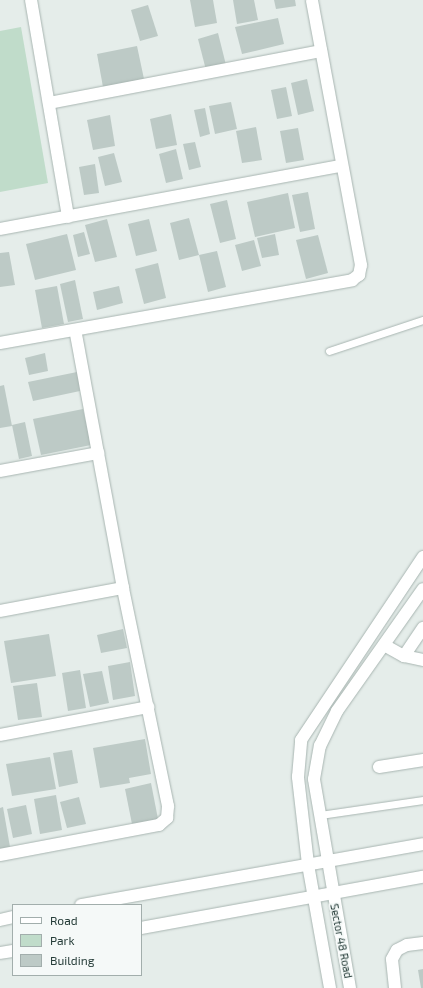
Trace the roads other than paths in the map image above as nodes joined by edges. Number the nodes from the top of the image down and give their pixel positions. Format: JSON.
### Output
{"nodes":[{"id":1,"x":31,"y":0,"type":"edge"},
{"id":2,"x":312,"y":0,"type":"edge"},
{"id":3,"x":321,"y":51,"type":"junction"},
{"id":4,"x":49,"y":103,"type":"junction"},
{"id":5,"x":341,"y":166,"type":"junction"},
{"id":6,"x":68,"y":217,"type":"junction"},
{"id":7,"x":0,"y":229,"type":"edge"},
{"id":8,"x":423,"y":320,"type":"edge"},
{"id":9,"x":75,"y":330,"type":"junction"},
{"id":10,"x":0,"y":343,"type":"edge"},
{"id":11,"x":329,"y":351,"type":"dead end"},
{"id":12,"x":98,"y":453,"type":"junction"},
{"id":13,"x":0,"y":471,"type":"edge"},
{"id":14,"x":423,"y":558,"type":"edge"},
{"id":15,"x":123,"y":588,"type":"junction"},
{"id":16,"x":423,"y":589,"type":"edge"},
{"id":17,"x":0,"y":611,"type":"edge"},
{"id":18,"x":423,"y":628,"type":"edge"},
{"id":19,"x":384,"y":645,"type":"junction"},
{"id":20,"x":404,"y":656,"type":"junction"},
{"id":21,"x":423,"y":660,"type":"edge"},
{"id":22,"x":148,"y":708,"type":"junction"},
{"id":23,"x":0,"y":735,"type":"edge"},
{"id":24,"x":423,"y":760,"type":"edge"},
{"id":25,"x":380,"y":767,"type":"dead end"},
{"id":26,"x":423,"y":800,"type":"edge"},
{"id":27,"x":320,"y":815,"type":"junction"},
{"id":28,"x":423,"y":844,"type":"edge"},
{"id":29,"x":0,"y":855,"type":"edge"},
{"id":30,"x":327,"y":861,"type":"junction"},
{"id":31,"x":308,"y":864,"type":"junction"},
{"id":32,"x":423,"y":876,"type":"edge"},
{"id":33,"x":332,"y":893,"type":"junction"},
{"id":34,"x":313,"y":896,"type":"junction"},
{"id":35,"x":87,"y":904,"type":"edge"},
{"id":36,"x":12,"y":917,"type":"edge"},
{"id":37,"x":0,"y":920,"type":"edge"},
{"id":38,"x":142,"y":928,"type":"edge"},
{"id":39,"x":423,"y":943,"type":"edge"},
{"id":40,"x":12,"y":951,"type":"edge"},
{"id":41,"x":0,"y":953,"type":"edge"},
{"id":42,"x":330,"y":988,"type":"edge"},
{"id":43,"x":350,"y":988,"type":"edge"},
{"id":44,"x":395,"y":988,"type":"edge"}],
"edges":[{"from":1,"to":4,"type":"street"},
{"from":2,"to":3,"type":"street"},
{"from":3,"to":4,"type":"street"},
{"from":3,"to":5,"type":"street"},
{"from":4,"to":6,"type":"street"},
{"from":5,"to":6,"type":"street"},
{"from":5,"to":9,"type":"street"},
{"from":6,"to":7,"type":"street"},
{"from":8,"to":11,"type":"lane"},
{"from":9,"to":10,"type":"street"},
{"from":9,"to":12,"type":"street"},
{"from":12,"to":13,"type":"street"},
{"from":12,"to":15,"type":"street"},
{"from":14,"to":31,"type":"street","name":"Sector 48 Road"},
{"from":15,"to":17,"type":"street"},
{"from":15,"to":22,"type":"street"},
{"from":16,"to":19,"type":"street","name":"Sector 48 Road"},
{"from":18,"to":20,"type":"street"},
{"from":19,"to":20,"type":"street"},
{"from":19,"to":27,"type":"street","name":"Sector 48 Road"},
{"from":20,"to":21,"type":"street"},
{"from":22,"to":23,"type":"street"},
{"from":22,"to":29,"type":"street"},
{"from":24,"to":25,"type":"street"},
{"from":26,"to":27,"type":"lane"},
{"from":27,"to":30,"type":"street","name":"Sector 48 Road"},
{"from":28,"to":30,"type":"street"},
{"from":30,"to":31,"type":"street"},
{"from":30,"to":33,"type":"street","name":"Sector 48 Road"},
{"from":31,"to":34,"type":"street","name":"Sector 48 Road"},
{"from":31,"to":35,"type":"street"},
{"from":32,"to":33,"type":"street"},
{"from":33,"to":34,"type":"street"},
{"from":33,"to":43,"type":"street","name":"Sector 48 Road"},
{"from":34,"to":38,"type":"street"},
{"from":34,"to":42,"type":"street","name":"Sector 48 Road"},
{"from":36,"to":37,"type":"street"},
{"from":39,"to":44,"type":"street"},
{"from":40,"to":41,"type":"street"}]}
